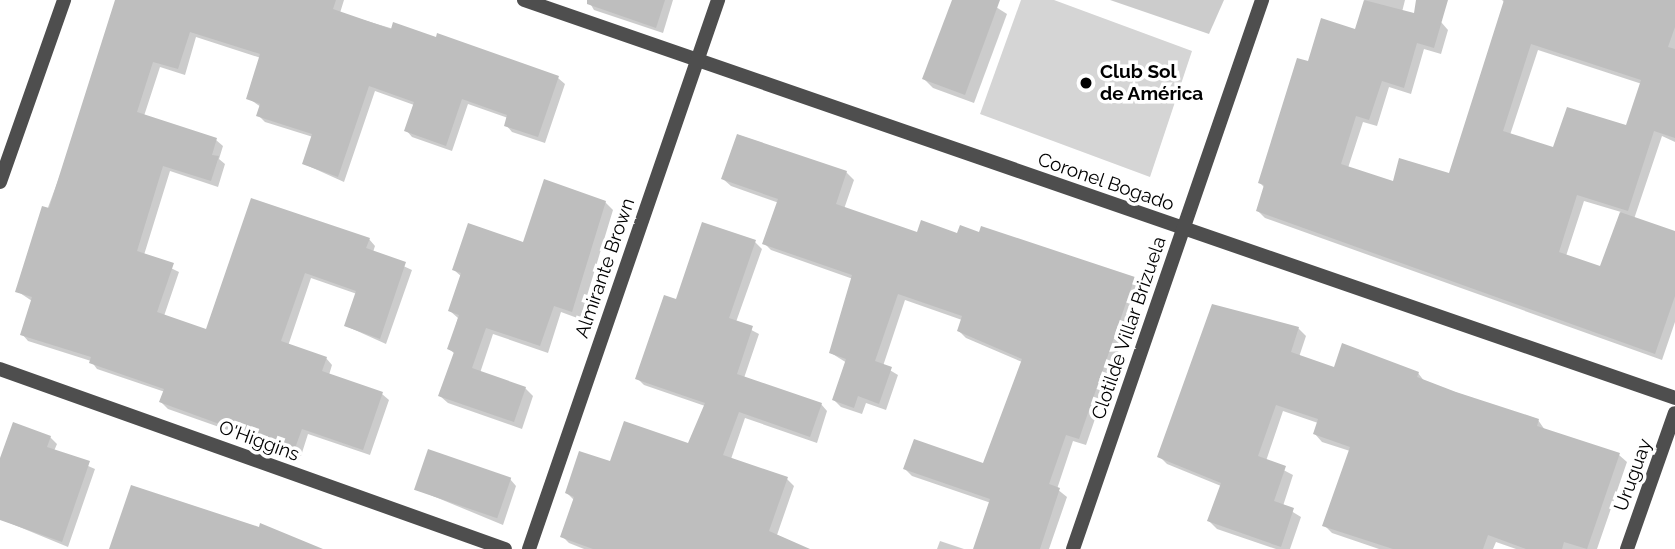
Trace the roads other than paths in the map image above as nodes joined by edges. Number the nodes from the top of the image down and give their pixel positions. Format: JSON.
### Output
{"nodes":[{"id":1,"x":64,"y":0,"type":"edge"},
{"id":2,"x":524,"y":0,"type":"edge"},
{"id":3,"x":718,"y":0,"type":"edge"},
{"id":4,"x":1262,"y":0,"type":"edge"},
{"id":5,"x":697,"y":61,"type":"junction"},
{"id":6,"x":0,"y":182,"type":"edge"},
{"id":7,"x":1183,"y":229,"type":"junction"},
{"id":8,"x":0,"y":369,"type":"edge"},
{"id":9,"x":1675,"y":398,"type":"edge"},
{"id":10,"x":1675,"y":413,"type":"edge"},
{"id":11,"x":505,"y":549,"type":"edge"},
{"id":12,"x":529,"y":549,"type":"edge"},
{"id":13,"x":1073,"y":549,"type":"edge"},
{"id":14,"x":1627,"y":549,"type":"edge"}],
"edges":[{"from":1,"to":6,"type":"street"},
{"from":2,"to":5,"type":"street","name":"Coronel Bogado"},
{"from":3,"to":5,"type":"street","name":"Almirante Brown"},
{"from":4,"to":7,"type":"street","name":"Clotilde Villar Brizuela"},
{"from":5,"to":7,"type":"street","name":"Coronel Bogado"},
{"from":5,"to":12,"type":"street","name":"Almirante Brown"},
{"from":7,"to":9,"type":"street","name":"Coronel Bogado"},
{"from":7,"to":13,"type":"street","name":"Clotilde Villar Brizuela"},
{"from":8,"to":11,"type":"street","name":"O'Higgins"},
{"from":10,"to":14,"type":"street","name":"Uruguay"}]}
